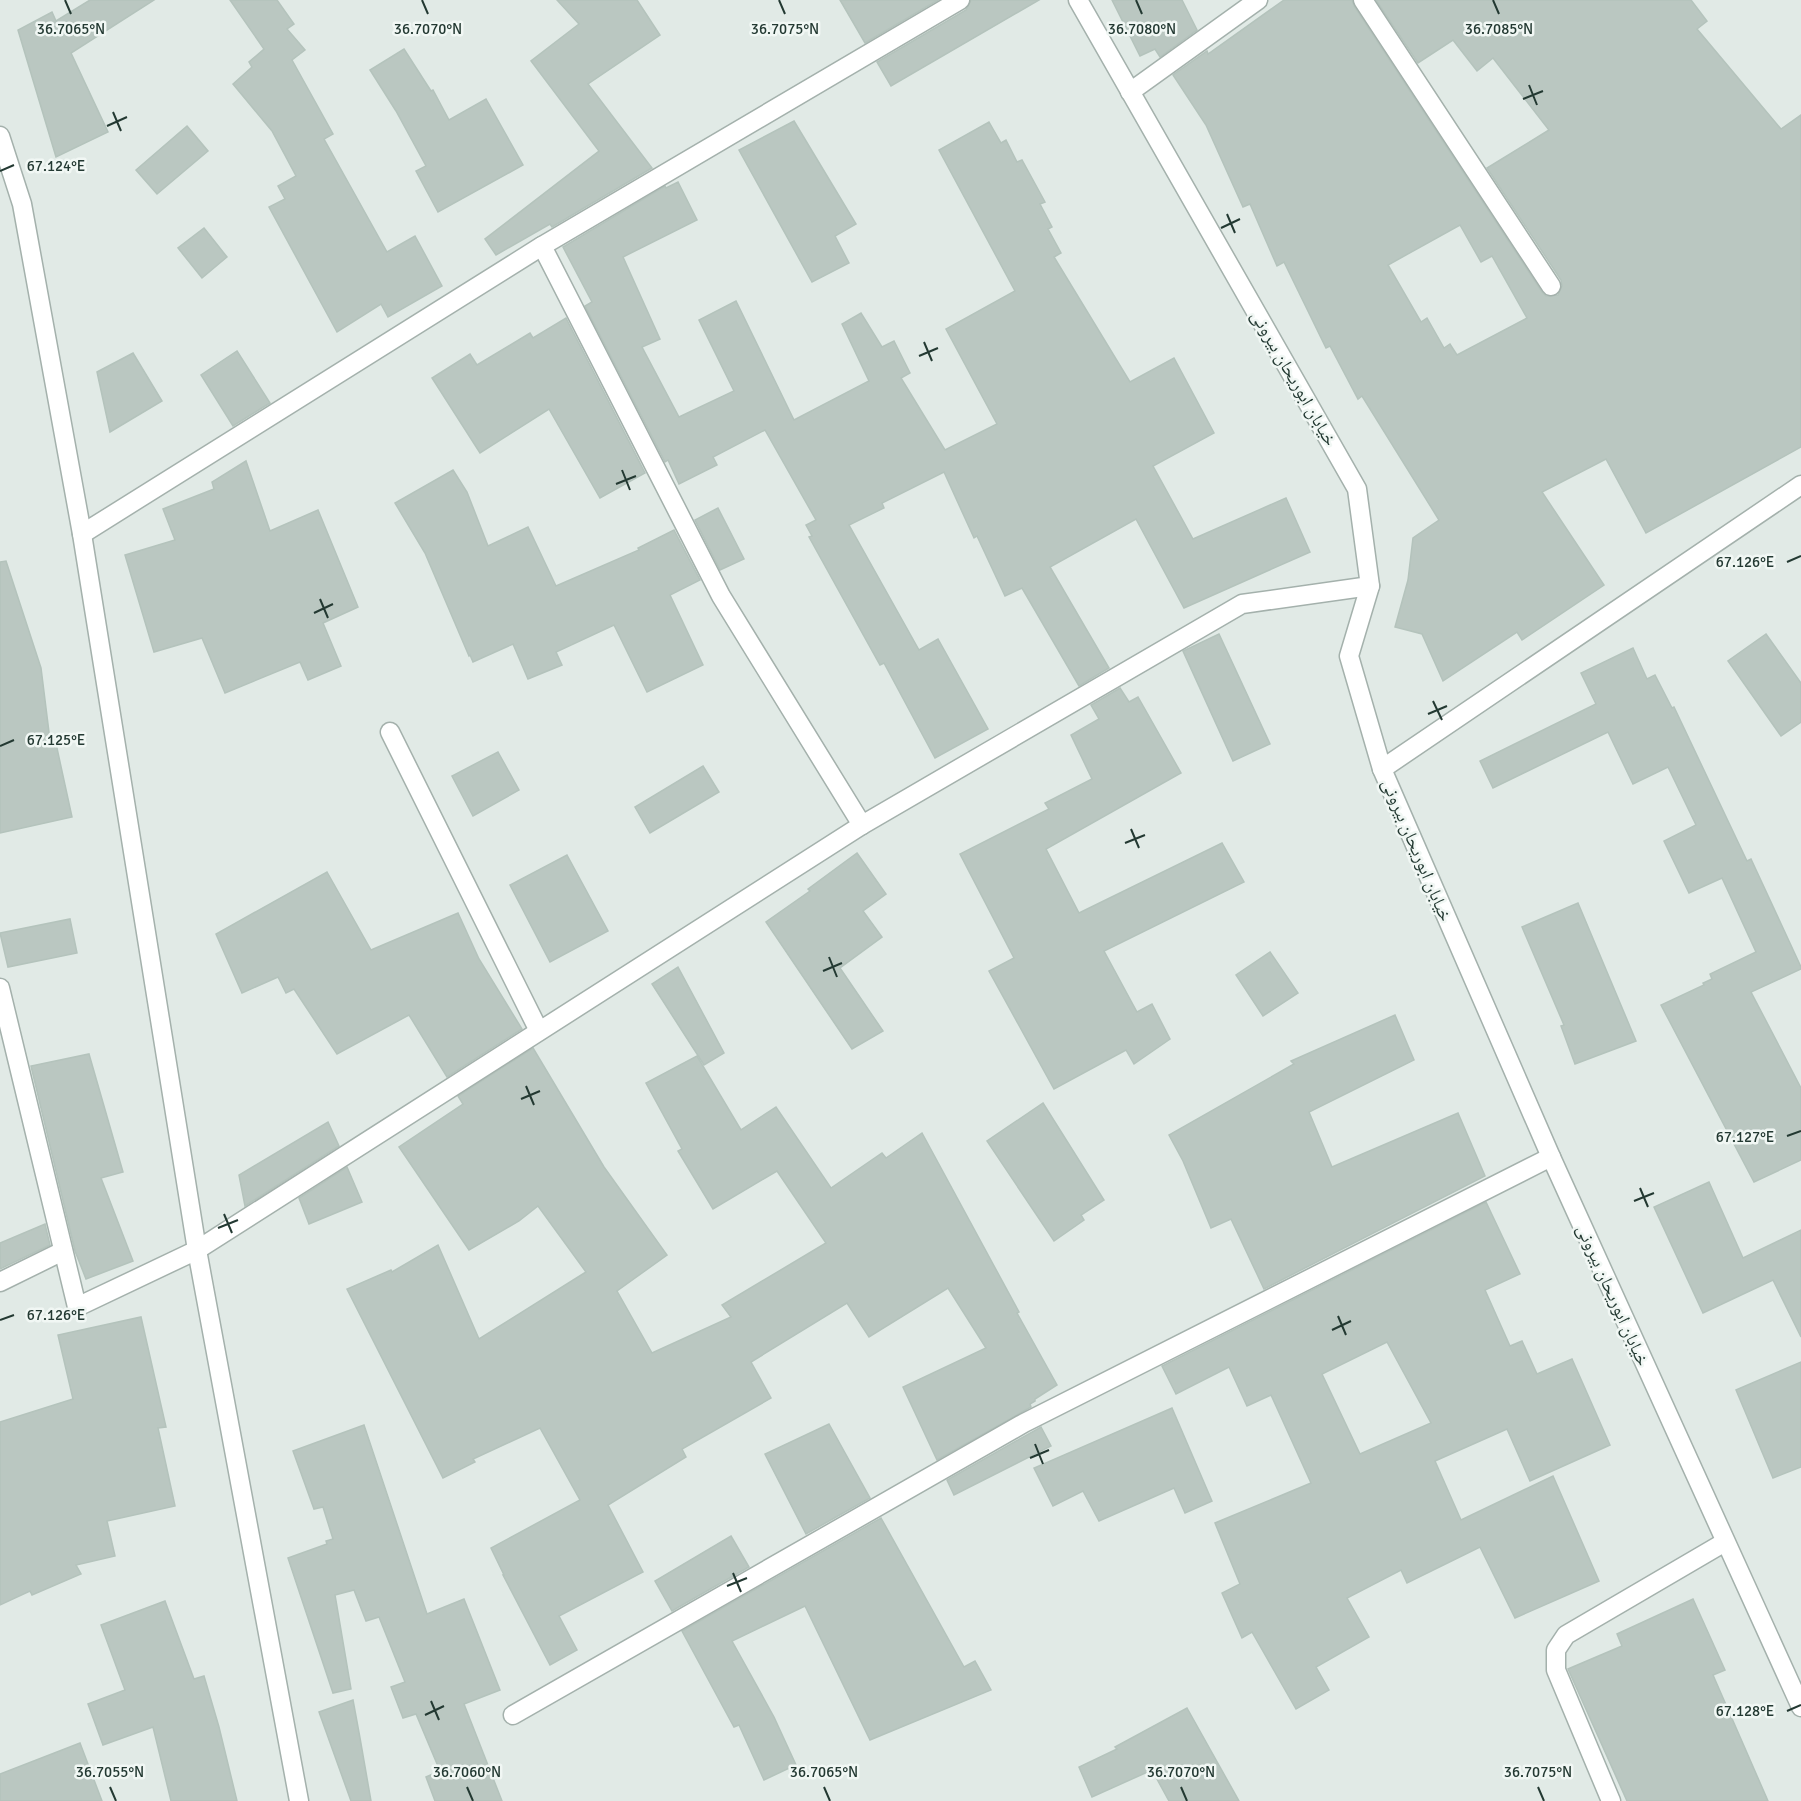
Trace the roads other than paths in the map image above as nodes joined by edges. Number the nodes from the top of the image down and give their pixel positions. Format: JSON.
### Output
{"nodes":[{"id":1,"x":960,"y":0,"type":"edge"},
{"id":2,"x":1078,"y":0,"type":"edge"},
{"id":3,"x":1258,"y":0,"type":"edge"},
{"id":4,"x":1363,"y":0,"type":"edge"},
{"id":5,"x":1130,"y":92,"type":"junction"},
{"id":6,"x":0,"y":136,"type":"edge"},
{"id":7,"x":542,"y":246,"type":"junction"},
{"id":8,"x":1551,"y":286,"type":"dead end"},
{"id":9,"x":1801,"y":485,"type":"edge"},
{"id":10,"x":82,"y":534,"type":"junction"},
{"id":11,"x":1370,"y":586,"type":"junction"},
{"id":12,"x":390,"y":732,"type":"dead end"},
{"id":13,"x":1382,"y":769,"type":"junction"},
{"id":14,"x":862,"y":825,"type":"junction"},
{"id":15,"x":0,"y":988,"type":"edge"},
{"id":16,"x":539,"y":1031,"type":"junction"},
{"id":17,"x":1551,"y":1158,"type":"junction"},
{"id":18,"x":197,"y":1250,"type":"junction"},
{"id":19,"x":63,"y":1251,"type":"junction"},
{"id":20,"x":0,"y":1282,"type":"edge"},
{"id":21,"x":1725,"y":1542,"type":"junction"},
{"id":22,"x":1801,"y":1707,"type":"edge"},
{"id":23,"x":513,"y":1714,"type":"dead end"},
{"id":24,"x":299,"y":1801,"type":"edge"},
{"id":25,"x":1611,"y":1801,"type":"edge"}],
"edges":[{"from":1,"to":7,"type":"street"},
{"from":2,"to":5,"type":"street","name":"خیابان ابوریحان بیرونی"},
{"from":3,"to":5,"type":"street"},
{"from":4,"to":8,"type":"street"},
{"from":5,"to":11,"type":"street","name":"خیابان ابوریحان بیرونی"},
{"from":6,"to":10,"type":"street"},
{"from":7,"to":10,"type":"street"},
{"from":7,"to":14,"type":"street"},
{"from":9,"to":13,"type":"street"},
{"from":10,"to":18,"type":"street"},
{"from":11,"to":13,"type":"street","name":"خیابان ابوریحان بیرونی"},
{"from":11,"to":14,"type":"street"},
{"from":12,"to":16,"type":"street"},
{"from":13,"to":17,"type":"street","name":"خیابان ابوریحان بیرونی"},
{"from":14,"to":16,"type":"street"},
{"from":15,"to":19,"type":"street"},
{"from":16,"to":18,"type":"street"},
{"from":17,"to":21,"type":"street","name":"خیابان ابوریحان بیرونی"},
{"from":17,"to":23,"type":"street"},
{"from":18,"to":19,"type":"street"},
{"from":18,"to":24,"type":"street"},
{"from":19,"to":20,"type":"street"},
{"from":21,"to":22,"type":"street","name":"خیابان ابوریحان بیرونی"},
{"from":21,"to":25,"type":"street"}]}
